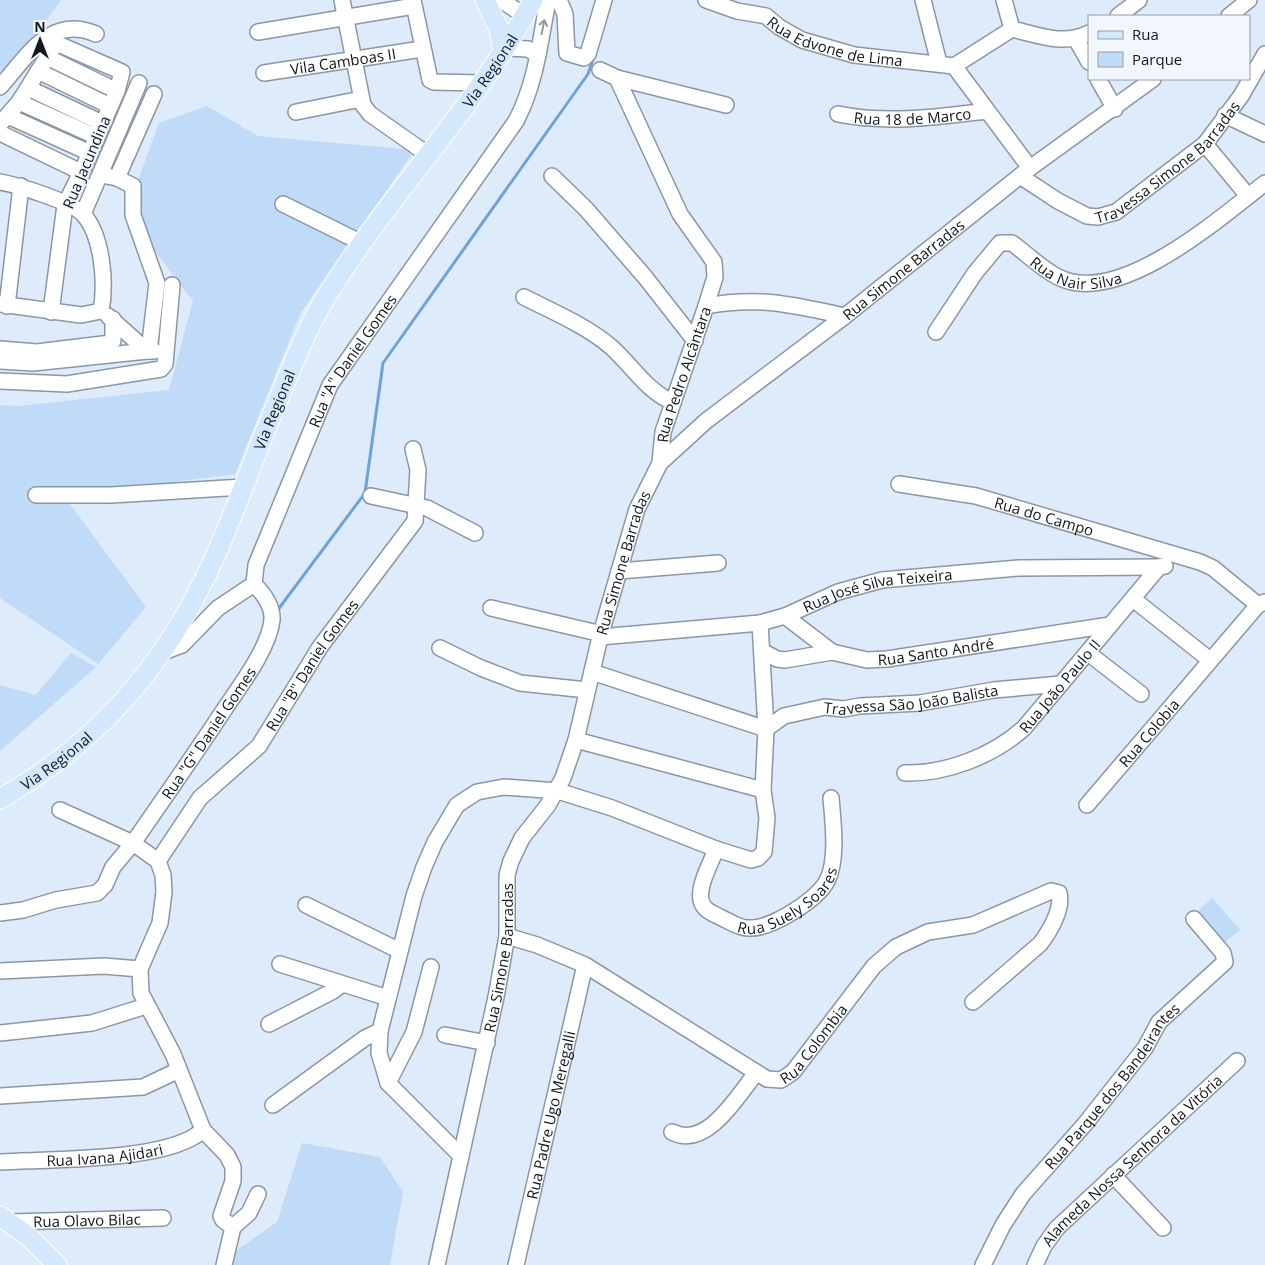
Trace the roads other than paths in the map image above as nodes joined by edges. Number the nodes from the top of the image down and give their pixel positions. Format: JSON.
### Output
{"nodes":[{"id":1,"x":342,"y":0,"type":"edge"},
{"id":2,"x":485,"y":0,"type":"edge"},
{"id":3,"x":501,"y":0,"type":"edge"},
{"id":4,"x":548,"y":0,"type":"edge"},
{"id":5,"x":559,"y":0,"type":"edge"},
{"id":6,"x":604,"y":0,"type":"edge"},
{"id":7,"x":706,"y":0,"type":"edge"},
{"id":8,"x":923,"y":0,"type":"edge"},
{"id":9,"x":1004,"y":0,"type":"edge"},
{"id":10,"x":1139,"y":0,"type":"edge"},
{"id":11,"x":1249,"y":0,"type":"edge"},
{"id":12,"x":414,"y":3,"type":"edge"},
{"id":13,"x":525,"y":6,"type":"edge"},
{"id":14,"x":1119,"y":15,"type":"edge"},
{"id":15,"x":1231,"y":15,"type":"edge"},
{"id":16,"x":346,"y":18,"type":"junction"},
{"id":17,"x":1012,"y":29,"type":"junction"},
{"id":18,"x":258,"y":32,"type":"dead end"},
{"id":19,"x":96,"y":34,"type":"dead end"},
{"id":20,"x":1082,"y":36,"type":"edge"},
{"id":21,"x":422,"y":49,"type":"junction"},
{"id":22,"x":504,"y":50,"type":"junction"},
{"id":23,"x":1265,"y":54,"type":"edge"},
{"id":24,"x":538,"y":55,"type":"junction"},
{"id":25,"x":47,"y":57,"type":"junction"},
{"id":26,"x":1088,"y":58,"type":"edge"},
{"id":27,"x":353,"y":59,"type":"junction"},
{"id":28,"x":939,"y":63,"type":"junction"},
{"id":29,"x":954,"y":66,"type":"junction"},
{"id":30,"x":600,"y":70,"type":"dead end"},
{"id":31,"x":38,"y":71,"type":"junction"},
{"id":32,"x":264,"y":73,"type":"dead end"},
{"id":33,"x":617,"y":78,"type":"junction"},
{"id":34,"x":1099,"y":80,"type":"edge"},
{"id":35,"x":1152,"y":80,"type":"edge"},
{"id":36,"x":139,"y":83,"type":"dead end"},
{"id":37,"x":480,"y":83,"type":"junction"},
{"id":38,"x":0,"y":87,"type":"edge"},
{"id":39,"x":28,"y":88,"type":"junction"},
{"id":40,"x":117,"y":91,"type":"junction"},
{"id":41,"x":154,"y":94,"type":"dead end"},
{"id":42,"x":19,"y":102,"type":"junction"},
{"id":43,"x":362,"y":102,"type":"junction"},
{"id":44,"x":726,"y":105,"type":"dead end"},
{"id":45,"x":110,"y":106,"type":"junction"},
{"id":46,"x":1115,"y":109,"type":"junction"},
{"id":47,"x":987,"y":111,"type":"junction"},
{"id":48,"x":296,"y":112,"type":"dead end"},
{"id":49,"x":838,"y":114,"type":"dead end"},
{"id":50,"x":1225,"y":115,"type":"junction"},
{"id":51,"x":4,"y":120,"type":"edge"},
{"id":52,"x":99,"y":130,"type":"junction"},
{"id":53,"x":0,"y":133,"type":"edge"},
{"id":54,"x":1265,"y":134,"type":"edge"},
{"id":55,"x":1205,"y":144,"type":"junction"},
{"id":56,"x":90,"y":153,"type":"junction"},
{"id":57,"x":427,"y":154,"type":"junction"},
{"id":58,"x":81,"y":172,"type":"junction"},
{"id":59,"x":1025,"y":172,"type":"junction"},
{"id":60,"x":101,"y":175,"type":"junction"},
{"id":61,"x":552,"y":176,"type":"dead end"},
{"id":62,"x":117,"y":178,"type":"junction"},
{"id":63,"x":0,"y":182,"type":"edge"},
{"id":64,"x":1265,"y":183,"type":"edge"},
{"id":65,"x":21,"y":186,"type":"junction"},
{"id":66,"x":1248,"y":196,"type":"junction"},
{"id":67,"x":283,"y":204,"type":"dead end"},
{"id":68,"x":65,"y":205,"type":"junction"},
{"id":69,"x":83,"y":214,"type":"junction"},
{"id":70,"x":362,"y":243,"type":"junction"},
{"id":71,"x":172,"y":285,"type":"dead end"},
{"id":72,"x":524,"y":297,"type":"dead end"},
{"id":73,"x":4,"y":305,"type":"edge"},
{"id":74,"x":706,"y":306,"type":"junction"},
{"id":75,"x":51,"y":312,"type":"junction"},
{"id":76,"x":107,"y":315,"type":"junction"},
{"id":77,"x":845,"y":316,"type":"junction"},
{"id":78,"x":936,"y":332,"type":"dead end"},
{"id":79,"x":695,"y":341,"type":"junction"},
{"id":80,"x":0,"y":349,"type":"edge"},
{"id":81,"x":148,"y":351,"type":"junction"},
{"id":82,"x":165,"y":358,"type":"junction"},
{"id":83,"x":0,"y":361,"type":"edge"},
{"id":84,"x":0,"y":381,"type":"edge"},
{"id":85,"x":673,"y":402,"type":"junction"},
{"id":86,"x":413,"y":449,"type":"dead end"},
{"id":87,"x":660,"y":463,"type":"junction"},
{"id":88,"x":899,"y":484,"type":"dead end"},
{"id":89,"x":243,"y":487,"type":"junction"},
{"id":90,"x":36,"y":495,"type":"dead end"},
{"id":91,"x":370,"y":496,"type":"dead end"},
{"id":92,"x":417,"y":506,"type":"junction"},
{"id":93,"x":475,"y":533,"type":"dead end"},
{"id":94,"x":1188,"y":559,"type":"junction"},
{"id":95,"x":718,"y":563,"type":"dead end"},
{"id":96,"x":1159,"y":567,"type":"junction"},
{"id":97,"x":619,"y":571,"type":"junction"},
{"id":98,"x":254,"y":584,"type":"junction"},
{"id":99,"x":1133,"y":599,"type":"junction"},
{"id":100,"x":1262,"y":603,"type":"edge"},
{"id":101,"x":491,"y":608,"type":"dead end"},
{"id":102,"x":785,"y":616,"type":"junction"},
{"id":103,"x":760,"y":623,"type":"junction"},
{"id":104,"x":1110,"y":625,"type":"junction"},
{"id":105,"x":601,"y":636,"type":"junction"},
{"id":106,"x":440,"y":648,"type":"dead end"},
{"id":107,"x":762,"y":651,"type":"junction"},
{"id":108,"x":163,"y":652,"type":"junction"},
{"id":109,"x":832,"y":652,"type":"junction"},
{"id":110,"x":1088,"y":653,"type":"junction"},
{"id":111,"x":1210,"y":660,"type":"junction"},
{"id":112,"x":592,"y":672,"type":"junction"},
{"id":113,"x":1061,"y":684,"type":"junction"},
{"id":114,"x":587,"y":690,"type":"junction"},
{"id":115,"x":1141,"y":694,"type":"dead end"},
{"id":116,"x":766,"y":729,"type":"junction"},
{"id":117,"x":576,"y":740,"type":"junction"},
{"id":118,"x":905,"y":773,"type":"dead end"},
{"id":119,"x":558,"y":790,"type":"junction"},
{"id":120,"x":763,"y":790,"type":"junction"},
{"id":121,"x":1,"y":797,"type":"edge"},
{"id":122,"x":831,"y":798,"type":"dead end"},
{"id":123,"x":1087,"y":805,"type":"dead end"},
{"id":124,"x":60,"y":810,"type":"dead end"},
{"id":125,"x":133,"y":843,"type":"junction"},
{"id":126,"x":716,"y":849,"type":"junction"},
{"id":127,"x":158,"y":861,"type":"junction"},
{"id":128,"x":306,"y":905,"type":"dead end"},
{"id":129,"x":0,"y":913,"type":"edge"},
{"id":130,"x":1194,"y":919,"type":"dead end"},
{"id":131,"x":507,"y":936,"type":"junction"},
{"id":132,"x":400,"y":951,"type":"junction"},
{"id":133,"x":280,"y":964,"type":"dead end"},
{"id":134,"x":585,"y":965,"type":"junction"},
{"id":135,"x":431,"y":967,"type":"dead end"},
{"id":136,"x":140,"y":969,"type":"junction"},
{"id":137,"x":0,"y":971,"type":"edge"},
{"id":138,"x":341,"y":985,"type":"junction"},
{"id":139,"x":388,"y":998,"type":"junction"},
{"id":140,"x":973,"y":1002,"type":"dead end"},
{"id":141,"x":146,"y":1006,"type":"junction"},
{"id":142,"x":269,"y":1024,"type":"dead end"},
{"id":143,"x":380,"y":1031,"type":"junction"},
{"id":144,"x":0,"y":1033,"type":"edge"},
{"id":145,"x":445,"y":1035,"type":"dead end"},
{"id":146,"x":487,"y":1043,"type":"junction"},
{"id":147,"x":1237,"y":1061,"type":"dead end"},
{"id":148,"x":179,"y":1070,"type":"junction"},
{"id":149,"x":756,"y":1073,"type":"junction"},
{"id":150,"x":388,"y":1082,"type":"junction"},
{"id":151,"x":0,"y":1096,"type":"edge"},
{"id":152,"x":273,"y":1106,"type":"dead end"},
{"id":153,"x":203,"y":1130,"type":"junction"},
{"id":154,"x":672,"y":1132,"type":"dead end"},
{"id":155,"x":461,"y":1156,"type":"junction"},
{"id":156,"x":0,"y":1162,"type":"edge"},
{"id":157,"x":1112,"y":1175,"type":"junction"},
{"id":158,"x":258,"y":1194,"type":"dead end"},
{"id":159,"x":163,"y":1218,"type":"dead end"},
{"id":160,"x":4,"y":1219,"type":"edge"},
{"id":161,"x":233,"y":1227,"type":"junction"},
{"id":162,"x":1163,"y":1228,"type":"dead end"},
{"id":163,"x":57,"y":1265,"type":"edge"},
{"id":164,"x":224,"y":1265,"type":"edge"},
{"id":165,"x":437,"y":1265,"type":"edge"},
{"id":166,"x":516,"y":1265,"type":"edge"},
{"id":167,"x":983,"y":1265,"type":"edge"},
{"id":168,"x":1034,"y":1265,"type":"edge"}],
"edges":[{"from":1,"to":16,"type":"street"},
{"from":2,"to":22,"type":"main road"},
{"from":3,"to":13,"type":"street"},
{"from":24,"to":4,"type":"street","name":"Rua \"A\" Daniel Gomes","one_way":true},
{"from":5,"to":6,"type":"street"},
{"from":7,"to":28,"type":"street","name":"Rua Edvone de Lima"},
{"from":8,"to":28,"type":"street"},
{"from":9,"to":17,"type":"street"},
{"from":10,"to":14,"type":"street"},
{"from":11,"to":15,"type":"street"},
{"from":12,"to":16,"type":"street"},
{"from":12,"to":21,"type":"street"},
{"from":13,"to":22,"type":"main road","name":"Via Regional"},
{"from":16,"to":18,"type":"street"},
{"from":16,"to":27,"type":"street"},
{"from":17,"to":20,"type":"street"},
{"from":17,"to":29,"type":"street"},
{"from":19,"to":38,"type":"street"},
{"from":20,"to":26,"type":"street"},
{"from":21,"to":27,"type":"street","name":"Vila Camboas II"},
{"from":21,"to":37,"type":"street"},
{"from":22,"to":24,"type":"street"},
{"from":22,"to":37,"type":"main road","name":"Via Regional"},
{"from":23,"to":50,"type":"street","name":"Travessa Simone Barradas"},
{"from":24,"to":98,"type":"street","name":"Rua \"A\" Daniel Gomes"},
{"from":25,"to":31,"type":"street"},
{"from":25,"to":40,"type":"street"},
{"from":25,"to":40,"type":"street","name":"Rua Jacundina"},
{"from":27,"to":32,"type":"street","name":"Vila Camboas II"},
{"from":27,"to":43,"type":"street"},
{"from":28,"to":29,"type":"street","name":"Rua Edvone de Lima"},
{"from":29,"to":47,"type":"street","name":"Travessa Simone Barradas"},
{"from":30,"to":33,"type":"street"},
{"from":31,"to":39,"type":"street"},
{"from":31,"to":45,"type":"street"},
{"from":33,"to":44,"type":"street"},
{"from":33,"to":74,"type":"street"},
{"from":34,"to":46,"type":"street"},
{"from":35,"to":46,"type":"street","name":"Rua Simone Barradas"},
{"from":36,"to":60,"type":"street"},
{"from":37,"to":57,"type":"main road","name":"Via Regional"},
{"from":39,"to":42,"type":"street"},
{"from":39,"to":52,"type":"street"},
{"from":40,"to":45,"type":"street","name":"Rua Jacundina"},
{"from":41,"to":62,"type":"street"},
{"from":42,"to":51,"type":"street"},
{"from":42,"to":52,"type":"street"},
{"from":43,"to":48,"type":"street"},
{"from":43,"to":57,"type":"street"},
{"from":45,"to":52,"type":"street","name":"Rua Jacundina"},
{"from":46,"to":59,"type":"street","name":"Rua Simone Barradas"},
{"from":47,"to":49,"type":"street","name":"Rua 18 de Marco"},
{"from":47,"to":59,"type":"street","name":"Travessa Simone Barradas"},
{"from":50,"to":54,"type":"street"},
{"from":50,"to":55,"type":"street","name":"Travessa Simone Barradas"},
{"from":51,"to":56,"type":"street"},
{"from":52,"to":56,"type":"street","name":"Rua Jacundina"},
{"from":53,"to":58,"type":"street"},
{"from":55,"to":59,"type":"street","name":"Travessa Simone Barradas"},
{"from":55,"to":66,"type":"street"},
{"from":56,"to":58,"type":"street","name":"Rua Jacundina"},
{"from":57,"to":70,"type":"main road","name":"Via Regional"},
{"from":58,"to":68,"type":"street","name":"Rua Jacundina"},
{"from":59,"to":77,"type":"street","name":"Rua Simone Barradas"},
{"from":60,"to":62,"type":"street"},
{"from":60,"to":69,"type":"street"},
{"from":61,"to":79,"type":"street"},
{"from":62,"to":81,"type":"street"},
{"from":63,"to":65,"type":"street"},
{"from":64,"to":66,"type":"street","name":"Rua Nair Silva"},
{"from":65,"to":68,"type":"street"},
{"from":65,"to":73,"type":"street"},
{"from":66,"to":78,"type":"street","name":"Rua Nair Silva"},
{"from":67,"to":70,"type":"street"},
{"from":68,"to":69,"type":"street"},
{"from":68,"to":75,"type":"street","name":"Rua Jacundina"},
{"from":69,"to":76,"type":"street"},
{"from":70,"to":89,"type":"main road","name":"Via Regional"},
{"from":71,"to":82,"type":"street"},
{"from":72,"to":85,"type":"street"},
{"from":73,"to":75,"type":"street"},
{"from":74,"to":77,"type":"street","name":"Rua Pedro Alcântara"},
{"from":74,"to":79,"type":"street","name":"Rua Pedro Alcântara"},
{"from":75,"to":76,"type":"street"},
{"from":76,"to":80,"type":"street"},
{"from":76,"to":81,"type":"street"},
{"from":77,"to":87,"type":"street","name":"Rua Simone Barradas"},
{"from":79,"to":85,"type":"street","name":"Rua Pedro Alcântara"},
{"from":81,"to":82,"type":"street"},
{"from":81,"to":83,"type":"street"},
{"from":82,"to":84,"type":"street"},
{"from":85,"to":87,"type":"street","name":"Rua Pedro Alcântara"},
{"from":86,"to":92,"type":"street","name":"Rua \"B\" Daniel Gomes"},
{"from":87,"to":97,"type":"street","name":"Rua Simone Barradas"},
{"from":88,"to":94,"type":"street","name":"Rua do Campo"},
{"from":89,"to":90,"type":"street"},
{"from":89,"to":108,"type":"main road","name":"Via Regional"},
{"from":91,"to":92,"type":"street"},
{"from":92,"to":93,"type":"street"},
{"from":92,"to":127,"type":"street","name":"Rua \"B\" Daniel Gomes"},
{"from":94,"to":96,"type":"street"},
{"from":94,"to":100,"type":"street","name":"Rua do Campo"},
{"from":95,"to":97,"type":"street"},
{"from":96,"to":99,"type":"street","name":"Rua João Paulo II"},
{"from":96,"to":102,"type":"street","name":"Rua José Silva Teixeira"},
{"from":97,"to":105,"type":"street","name":"Rua Simone Barradas"},
{"from":98,"to":108,"type":"street"},
{"from":98,"to":125,"type":"street","name":"Rua \"G\" Daniel Gomes"},
{"from":99,"to":104,"type":"street","name":"Rua João Paulo II"},
{"from":99,"to":111,"type":"street"},
{"from":100,"to":111,"type":"street","name":"Rua Colobia"},
{"from":101,"to":105,"type":"street","name":"Rua José Silva Teixeira"},
{"from":102,"to":103,"type":"street","name":"Rua José Silva Teixeira"},
{"from":102,"to":109,"type":"street"},
{"from":103,"to":105,"type":"street","name":"Rua José Silva Teixeira"},
{"from":103,"to":107,"type":"street"},
{"from":104,"to":109,"type":"street","name":"Rua Santo André"},
{"from":104,"to":110,"type":"street","name":"Rua João Paulo II"},
{"from":105,"to":112,"type":"street","name":"Rua Simone Barradas"},
{"from":106,"to":114,"type":"street"},
{"from":107,"to":109,"type":"street","name":"Rua Santo André"},
{"from":107,"to":116,"type":"street"},
{"from":108,"to":121,"type":"main road","name":"Via Regional"},
{"from":110,"to":113,"type":"street","name":"Rua João Paulo II"},
{"from":110,"to":115,"type":"street"},
{"from":111,"to":123,"type":"street","name":"Rua Colobia"},
{"from":112,"to":114,"type":"street","name":"Rua Simone Barradas"},
{"from":112,"to":116,"type":"street"},
{"from":113,"to":116,"type":"street","name":"Travessa São João Balista"},
{"from":113,"to":118,"type":"street","name":"Rua João Paulo II"},
{"from":114,"to":117,"type":"street","name":"Rua Simone Barradas"},
{"from":116,"to":120,"type":"street"},
{"from":117,"to":119,"type":"street","name":"Rua Simone Barradas"},
{"from":117,"to":120,"type":"street"},
{"from":119,"to":126,"type":"street"},
{"from":119,"to":131,"type":"street","name":"Rua Simone Barradas"},
{"from":119,"to":132,"type":"street"},
{"from":120,"to":126,"type":"street"},
{"from":122,"to":126,"type":"street","name":"Rua Suely Soares"},
{"from":124,"to":125,"type":"street"},
{"from":125,"to":127,"type":"street"},
{"from":125,"to":129,"type":"street","name":"Rua \"G\" Daniel Gomes"},
{"from":127,"to":136,"type":"street"},
{"from":128,"to":132,"type":"street"},
{"from":130,"to":167,"type":"street","name":"Rua Parque dos Bandeirantes"},
{"from":131,"to":134,"type":"street","name":"Rua Colombia"},
{"from":131,"to":146,"type":"street","name":"Rua Simone Barradas"},
{"from":132,"to":139,"type":"street"},
{"from":133,"to":138,"type":"street"},
{"from":134,"to":149,"type":"street","name":"Rua Colombia"},
{"from":134,"to":166,"type":"street","name":"Rua Padre Ugo Meregalli"},
{"from":135,"to":150,"type":"street"},
{"from":136,"to":137,"type":"street"},
{"from":136,"to":141,"type":"street"},
{"from":138,"to":139,"type":"street"},
{"from":138,"to":142,"type":"street"},
{"from":139,"to":143,"type":"street"},
{"from":140,"to":149,"type":"street","name":"Rua Colombia"},
{"from":141,"to":144,"type":"street"},
{"from":141,"to":148,"type":"street"},
{"from":143,"to":150,"type":"street"},
{"from":143,"to":152,"type":"street"},
{"from":145,"to":146,"type":"street"},
{"from":146,"to":155,"type":"street","name":"Rua Simone Barradas"},
{"from":147,"to":157,"type":"street","name":"Alameda Nossa Senhora da Vitória"},
{"from":148,"to":151,"type":"street"},
{"from":148,"to":153,"type":"street"},
{"from":149,"to":154,"type":"street"},
{"from":150,"to":155,"type":"street"},
{"from":153,"to":156,"type":"street","name":"Rua Ivana Ajidari"},
{"from":153,"to":161,"type":"street"},
{"from":155,"to":165,"type":"street","name":"Rua Simone Barradas"},
{"from":157,"to":162,"type":"street"},
{"from":157,"to":168,"type":"street","name":"Alameda Nossa Senhora da Vitória"},
{"from":158,"to":161,"type":"street"},
{"from":159,"to":160,"type":"street","name":"Rua Olavo Bilac"},
{"from":160,"to":163,"type":"main road"},
{"from":161,"to":164,"type":"street"}]}
